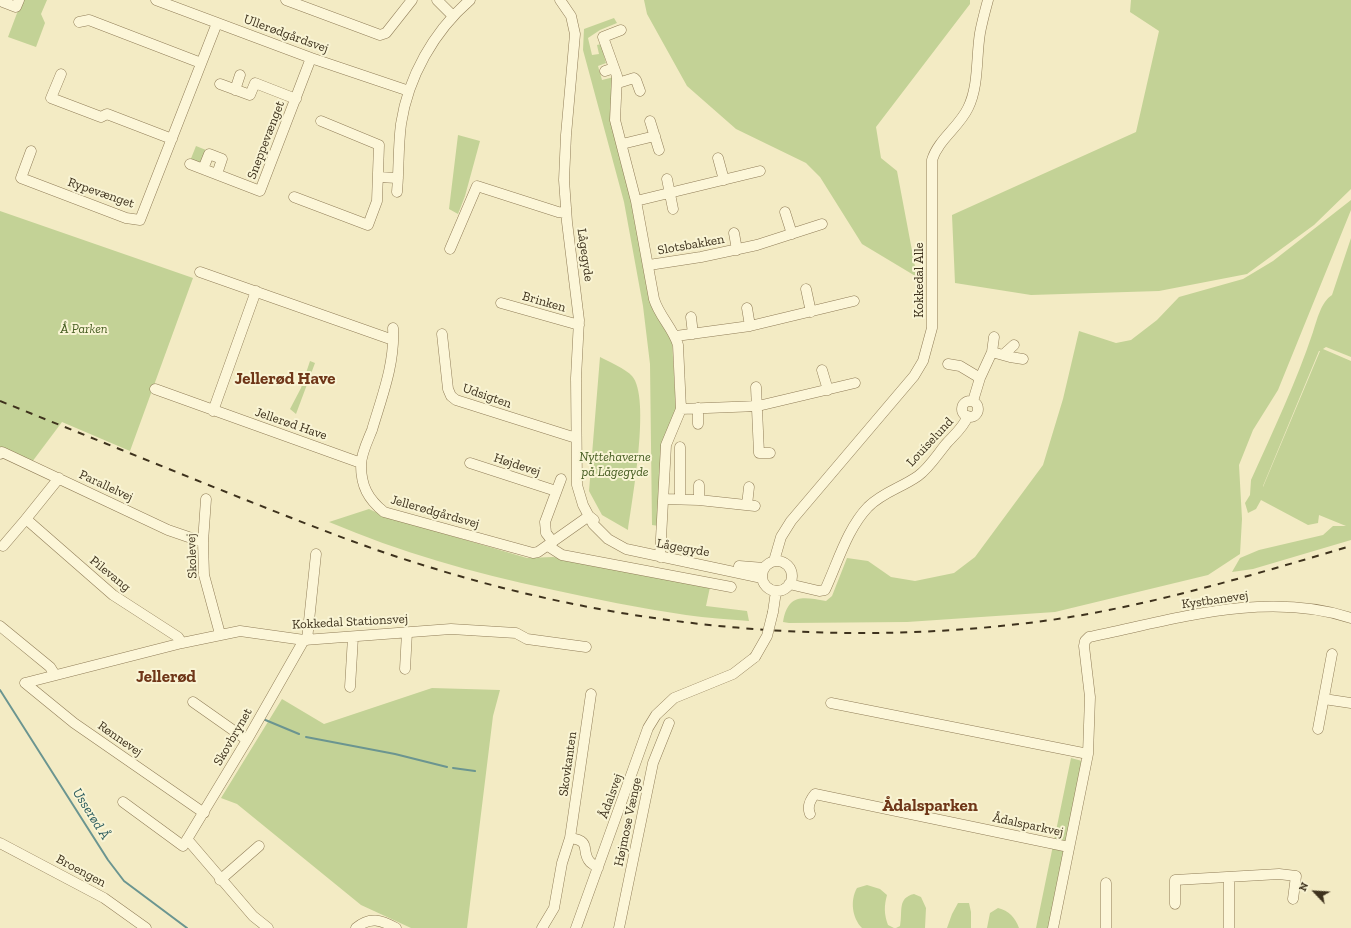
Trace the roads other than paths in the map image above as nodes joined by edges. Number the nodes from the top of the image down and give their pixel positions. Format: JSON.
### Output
{"nodes":[{"id":1,"x":4,"y":0,"type":"edge"},
{"id":2,"x":19,"y":0,"type":"edge"},
{"id":3,"x":156,"y":0,"type":"edge"},
{"id":4,"x":286,"y":0,"type":"edge"},
{"id":5,"x":412,"y":0,"type":"edge"},
{"id":6,"x":437,"y":0,"type":"edge"},
{"id":7,"x":470,"y":0,"type":"edge"},
{"id":8,"x":560,"y":0,"type":"edge"},
{"id":9,"x":988,"y":0,"type":"edge"},
{"id":10,"x":453,"y":16,"type":"junction"},
{"id":11,"x":79,"y":22,"type":"dead end"},
{"id":12,"x":217,"y":23,"type":"junction"},
{"id":13,"x":621,"y":30,"type":"dead end"},
{"id":14,"x":311,"y":58,"type":"junction"},
{"id":15,"x":201,"y":63,"type":"junction"},
{"id":16,"x":614,"y":68,"type":"junction"},
{"id":17,"x":605,"y":71,"type":"dead end"},
{"id":18,"x":61,"y":74,"type":"dead end"},
{"id":19,"x":240,"y":75,"type":"dead end"},
{"id":20,"x":618,"y":83,"type":"junction"},
{"id":21,"x":220,"y":84,"type":"dead end"},
{"id":22,"x":235,"y":90,"type":"junction"},
{"id":23,"x":409,"y":91,"type":"junction"},
{"id":24,"x":640,"y":91,"type":"dead end"},
{"id":25,"x":296,"y":98,"type":"junction"},
{"id":26,"x":650,"y":120,"type":"dead end"},
{"id":27,"x":321,"y":121,"type":"dead end"},
{"id":28,"x":655,"y":136,"type":"junction"},
{"id":29,"x":172,"y":139,"type":"junction"},
{"id":30,"x":622,"y":144,"type":"junction"},
{"id":31,"x":659,"y":150,"type":"dead end"},
{"id":32,"x":31,"y":152,"type":"dead end"},
{"id":33,"x":718,"y":158,"type":"dead end"},
{"id":34,"x":190,"y":164,"type":"dead end"},
{"id":35,"x":203,"y":169,"type":"junction"},
{"id":36,"x":760,"y":171,"type":"dead end"},
{"id":37,"x":217,"y":174,"type":"junction"},
{"id":38,"x":378,"y":177,"type":"junction"},
{"id":39,"x":398,"y":178,"type":"junction"},
{"id":40,"x":666,"y":179,"type":"dead end"},
{"id":41,"x":724,"y":180,"type":"junction"},
{"id":42,"x":398,"y":192,"type":"dead end"},
{"id":43,"x":670,"y":194,"type":"junction"},
{"id":44,"x":294,"y":198,"type":"dead end"},
{"id":45,"x":636,"y":201,"type":"junction"},
{"id":46,"x":673,"y":208,"type":"dead end"},
{"id":47,"x":785,"y":212,"type":"dead end"},
{"id":48,"x":566,"y":213,"type":"junction"},
{"id":49,"x":822,"y":224,"type":"dead end"},
{"id":50,"x":734,"y":233,"type":"dead end"},
{"id":51,"x":792,"y":234,"type":"junction"},
{"id":52,"x":450,"y":249,"type":"dead end"},
{"id":53,"x":737,"y":250,"type":"junction"},
{"id":54,"x":649,"y":265,"type":"junction"},
{"id":55,"x":200,"y":272,"type":"dead end"},
{"id":56,"x":806,"y":289,"type":"dead end"},
{"id":57,"x":256,"y":291,"type":"junction"},
{"id":58,"x":854,"y":301,"type":"dead end"},
{"id":59,"x":501,"y":303,"type":"dead end"},
{"id":60,"x":747,"y":308,"type":"dead end"},
{"id":61,"x":811,"y":312,"type":"junction"},
{"id":62,"x":691,"y":317,"type":"dead end"},
{"id":63,"x":579,"y":325,"type":"junction"},
{"id":64,"x":750,"y":326,"type":"junction"},
{"id":65,"x":393,"y":328,"type":"dead end"},
{"id":66,"x":442,"y":334,"type":"dead end"},
{"id":67,"x":693,"y":334,"type":"junction"},
{"id":68,"x":676,"y":336,"type":"junction"},
{"id":69,"x":994,"y":337,"type":"dead end"},
{"id":70,"x":394,"y":340,"type":"junction"},
{"id":71,"x":1014,"y":345,"type":"dead end"},
{"id":72,"x":992,"y":352,"type":"junction"},
{"id":73,"x":1004,"y":354,"type":"junction"},
{"id":74,"x":1023,"y":359,"type":"dead end"},
{"id":75,"x":948,"y":364,"type":"dead end"},
{"id":76,"x":822,"y":370,"type":"dead end"},
{"id":77,"x":980,"y":378,"type":"junction"},
{"id":78,"x":855,"y":383,"type":"dead end"},
{"id":79,"x":756,"y":387,"type":"dead end"},
{"id":80,"x":154,"y":389,"type":"dead end"},
{"id":81,"x":828,"y":390,"type":"junction"},
{"id":82,"x":758,"y":406,"type":"junction"},
{"id":83,"x":698,"y":408,"type":"junction"},
{"id":84,"x":681,"y":409,"type":"junction"},
{"id":85,"x":214,"y":411,"type":"junction"},
{"id":86,"x":698,"y":424,"type":"dead end"},
{"id":87,"x":576,"y":438,"type":"junction"},
{"id":88,"x":680,"y":447,"type":"dead end"},
{"id":89,"x":770,"y":453,"type":"dead end"},
{"id":90,"x":0,"y":454,"type":"edge"},
{"id":91,"x":361,"y":463,"type":"junction"},
{"id":92,"x":470,"y":464,"type":"dead end"},
{"id":93,"x":59,"y":478,"type":"junction"},
{"id":94,"x":561,"y":479,"type":"dead end"},
{"id":95,"x":700,"y":485,"type":"dead end"},
{"id":96,"x":749,"y":487,"type":"dead end"},
{"id":97,"x":556,"y":492,"type":"junction"},
{"id":98,"x":206,"y":499,"type":"dead end"},
{"id":99,"x":664,"y":499,"type":"junction"},
{"id":100,"x":680,"y":499,"type":"junction"},
{"id":101,"x":699,"y":500,"type":"junction"},
{"id":102,"x":26,"y":519,"type":"junction"},
{"id":103,"x":591,"y":520,"type":"junction"},
{"id":104,"x":203,"y":542,"type":"junction"},
{"id":105,"x":550,"y":544,"type":"junction"},
{"id":106,"x":3,"y":546,"type":"dead end"},
{"id":107,"x":316,"y":554,"type":"dead end"},
{"id":108,"x":661,"y":554,"type":"junction"},
{"id":109,"x":779,"y":562,"type":"junction"},
{"id":110,"x":763,"y":573,"type":"junction"},
{"id":111,"x":790,"y":579,"type":"junction"},
{"id":112,"x":731,"y":587,"type":"dead end"},
{"id":113,"x":776,"y":591,"type":"junction"},
{"id":114,"x":1351,"y":618,"type":"edge"},
{"id":115,"x":0,"y":626,"type":"edge"},
{"id":116,"x":407,"y":632,"type":"junction"},
{"id":117,"x":220,"y":634,"type":"junction"},
{"id":118,"x":353,"y":636,"type":"junction"},
{"id":119,"x":305,"y":640,"type":"junction"},
{"id":120,"x":1085,"y":641,"type":"joint"},
{"id":121,"x":182,"y":643,"type":"junction"},
{"id":122,"x":586,"y":647,"type":"dead end"},
{"id":123,"x":1332,"y":654,"type":"dead end"},
{"id":124,"x":405,"y":669,"type":"dead end"},
{"id":125,"x":55,"y":675,"type":"junction"},
{"id":126,"x":25,"y":683,"type":"joint"},
{"id":127,"x":350,"y":687,"type":"dead end"},
{"id":128,"x":591,"y":694,"type":"dead end"},
{"id":129,"x":1324,"y":699,"type":"junction"},
{"id":130,"x":193,"y":702,"type":"dead end"},
{"id":131,"x":831,"y":703,"type":"dead end"},
{"id":132,"x":1351,"y":703,"type":"edge"},
{"id":133,"x":670,"y":723,"type":"dead end"},
{"id":134,"x":1318,"y":729,"type":"dead end"},
{"id":135,"x":247,"y":740,"type":"junction"},
{"id":136,"x":1088,"y":754,"type":"junction"},
{"id":137,"x":123,"y":802,"type":"dead end"},
{"id":138,"x":204,"y":812,"type":"junction"},
{"id":139,"x":810,"y":814,"type":"dead end"},
{"id":140,"x":570,"y":838,"type":"junction"},
{"id":141,"x":0,"y":843,"type":"edge"},
{"id":142,"x":185,"y":843,"type":"junction"},
{"id":143,"x":258,"y":846,"type":"dead end"},
{"id":144,"x":1069,"y":847,"type":"junction"},
{"id":145,"x":598,"y":868,"type":"junction"},
{"id":146,"x":1229,"y":877,"type":"junction"},
{"id":147,"x":220,"y":880,"type":"junction"},
{"id":148,"x":1106,"y":883,"type":"dead end"},
{"id":149,"x":1294,"y":899,"type":"dead end"},
{"id":150,"x":1175,"y":904,"type":"dead end"},
{"id":151,"x":146,"y":928,"type":"edge"},
{"id":152,"x":268,"y":928,"type":"edge"},
{"id":153,"x":356,"y":928,"type":"edge"},
{"id":154,"x":396,"y":928,"type":"edge"},
{"id":155,"x":542,"y":928,"type":"edge"},
{"id":156,"x":576,"y":928,"type":"edge"},
{"id":157,"x":619,"y":928,"type":"edge"},
{"id":158,"x":1053,"y":928,"type":"edge"},
{"id":159,"x":1106,"y":928,"type":"edge"},
{"id":160,"x":1229,"y":928,"type":"edge"}],
"edges":[{"from":1,"to":2,"type":"street"},
{"from":3,"to":12,"type":"street","name":"Ullerødgårdsvej"},
{"from":4,"to":5,"type":"street"},
{"from":6,"to":10,"type":"street"},
{"from":7,"to":10,"type":"street"},
{"from":8,"to":48,"type":"street","name":"Lågegyde"},
{"from":9,"to":109,"type":"street","name":"Kokkedal Alle"},
{"from":10,"to":23,"type":"street"},
{"from":11,"to":15,"type":"street"},
{"from":12,"to":14,"type":"street","name":"Ullerødgårdsvej"},
{"from":12,"to":15,"type":"street","name":"Rypevænget"},
{"from":13,"to":16,"type":"street","name":"Slotsbakken"},
{"from":14,"to":23,"type":"street","name":"Ullerødgårdsvej"},
{"from":14,"to":25,"type":"street","name":"Sneppevænget"},
{"from":15,"to":29,"type":"street","name":"Rypevænget"},
{"from":16,"to":17,"type":"street"},
{"from":16,"to":20,"type":"street","name":"Slotsbakken"},
{"from":18,"to":29,"type":"street"},
{"from":19,"to":22,"type":"street"},
{"from":20,"to":24,"type":"street"},
{"from":20,"to":30,"type":"street","name":"Slotsbakken"},
{"from":21,"to":22,"type":"street","name":"Sneppevænget"},
{"from":22,"to":25,"type":"street","name":"Sneppevænget"},
{"from":23,"to":39,"type":"street"},
{"from":25,"to":37,"type":"street","name":"Sneppevænget"},
{"from":26,"to":28,"type":"street"},
{"from":27,"to":38,"type":"street"},
{"from":28,"to":30,"type":"street"},
{"from":28,"to":31,"type":"street"},
{"from":29,"to":32,"type":"street","name":"Rypevænget"},
{"from":30,"to":45,"type":"street","name":"Slotsbakken"},
{"from":33,"to":41,"type":"street"},
{"from":34,"to":35,"type":"street","name":"Sneppevænget"},
{"from":35,"to":37,"type":"street","name":"Sneppevænget"},
{"from":35,"to":37,"type":"street"},
{"from":36,"to":41,"type":"street"},
{"from":38,"to":39,"type":"street"},
{"from":38,"to":44,"type":"street"},
{"from":39,"to":42,"type":"street"},
{"from":40,"to":43,"type":"street"},
{"from":41,"to":43,"type":"street"},
{"from":43,"to":45,"type":"street"},
{"from":43,"to":46,"type":"street"},
{"from":45,"to":54,"type":"street","name":"Slotsbakken"},
{"from":47,"to":51,"type":"street"},
{"from":48,"to":52,"type":"street"},
{"from":48,"to":63,"type":"street","name":"Lågegyde"},
{"from":49,"to":51,"type":"street","name":"Slotsbakken"},
{"from":50,"to":53,"type":"street","name":"Slotsbakken"},
{"from":51,"to":53,"type":"street","name":"Slotsbakken"},
{"from":53,"to":54,"type":"street","name":"Slotsbakken"},
{"from":54,"to":68,"type":"street","name":"Slotsbakken"},
{"from":55,"to":57,"type":"street"},
{"from":56,"to":61,"type":"street"},
{"from":57,"to":70,"type":"street"},
{"from":57,"to":85,"type":"street"},
{"from":58,"to":61,"type":"street"},
{"from":59,"to":63,"type":"street","name":"Brinken"},
{"from":60,"to":64,"type":"street"},
{"from":61,"to":64,"type":"street"},
{"from":62,"to":67,"type":"street"},
{"from":63,"to":87,"type":"street","name":"Lågegyde"},
{"from":64,"to":67,"type":"street"},
{"from":65,"to":70,"type":"street","name":"Jellerødgårdsvej"},
{"from":66,"to":87,"type":"street","name":"Udsigten"},
{"from":67,"to":68,"type":"street"},
{"from":68,"to":84,"type":"street","name":"Slotsbakken"},
{"from":69,"to":72,"type":"street"},
{"from":70,"to":91,"type":"street","name":"Jellerødgårdsvej"},
{"from":71,"to":73,"type":"street"},
{"from":72,"to":73,"type":"street"},
{"from":72,"to":77,"type":"street"},
{"from":73,"to":74,"type":"street"},
{"from":75,"to":77,"type":"street"},
{"from":76,"to":81,"type":"street"},
{"from":77,"to":111,"type":"street","name":"Louiselund"},
{"from":78,"to":81,"type":"street"},
{"from":79,"to":82,"type":"street"},
{"from":80,"to":85,"type":"street","name":"Jellerød Have"},
{"from":81,"to":82,"type":"street"},
{"from":82,"to":83,"type":"street"},
{"from":82,"to":89,"type":"street"},
{"from":83,"to":84,"type":"street"},
{"from":83,"to":86,"type":"street"},
{"from":84,"to":99,"type":"street","name":"Slotsbakken"},
{"from":85,"to":91,"type":"street","name":"Jellerød Have"},
{"from":87,"to":103,"type":"street","name":"Lågegyde"},
{"from":88,"to":100,"type":"street"},
{"from":90,"to":93,"type":"street","name":"Parallelvej"},
{"from":91,"to":105,"type":"street","name":"Jellerødgårdsvej"},
{"from":92,"to":97,"type":"street","name":"Højdevej"},
{"from":93,"to":102,"type":"street"},
{"from":93,"to":104,"type":"street","name":"Parallelvej"},
{"from":94,"to":97,"type":"street"},
{"from":95,"to":101,"type":"street"},
{"from":96,"to":101,"type":"street"},
{"from":97,"to":105,"type":"street"},
{"from":98,"to":104,"type":"street","name":"Skolevej"},
{"from":99,"to":100,"type":"street"},
{"from":99,"to":108,"type":"street","name":"Slotsbakken"},
{"from":100,"to":101,"type":"street"},
{"from":102,"to":106,"type":"street"},
{"from":102,"to":121,"type":"street","name":"Pilevang"},
{"from":103,"to":105,"type":"street","name":"Jellerødgårdsvej"},
{"from":103,"to":108,"type":"street","name":"Lågegyde"},
{"from":104,"to":117,"type":"street","name":"Skolevej"},
{"from":105,"to":112,"type":"street"},
{"from":107,"to":119,"type":"street"},
{"from":108,"to":110,"type":"street","name":"Lågegyde"},
{"from":109,"to":110,"type":"street"},
{"from":109,"to":111,"type":"street"},
{"from":110,"to":113,"type":"street"},
{"from":111,"to":113,"type":"street"},
{"from":113,"to":145,"type":"street","name":"Ådalsvej","bridge":true},
{"from":114,"to":120,"type":"street","name":"Kystbanevej"},
{"from":115,"to":125,"type":"street"},
{"from":116,"to":118,"type":"street","name":"Kokkedal Stationsvej"},
{"from":116,"to":122,"type":"street","name":"Kokkedal Stationsvej"},
{"from":116,"to":124,"type":"street"},
{"from":117,"to":119,"type":"street","name":"Kokkedal Stationsvej"},
{"from":117,"to":121,"type":"street","name":"Kokkedal Stationsvej"},
{"from":118,"to":119,"type":"street","name":"Kokkedal Stationsvej"},
{"from":118,"to":127,"type":"street"},
{"from":119,"to":135,"type":"street","name":"Skovbrynet"},
{"from":120,"to":136,"type":"street","name":"Ådalsparkvej"},
{"from":121,"to":125,"type":"street","name":"Kokkedal Stationsvej"},
{"from":123,"to":129,"type":"street"},
{"from":125,"to":126,"type":"street","name":"Kokkedal Stationsvej"},
{"from":126,"to":138,"type":"street","name":"Rønnevej"},
{"from":128,"to":140,"type":"street","name":"Skovkanten"},
{"from":129,"to":132,"type":"street"},
{"from":129,"to":134,"type":"street"},
{"from":130,"to":135,"type":"street"},
{"from":131,"to":136,"type":"street"},
{"from":133,"to":157,"type":"street","name":"Højmose Vænge"},
{"from":135,"to":138,"type":"street","name":"Skovbrynet"},
{"from":136,"to":144,"type":"street","name":"Ådalsparkvej"},
{"from":137,"to":142,"type":"street"},
{"from":138,"to":142,"type":"street","name":"Skovbrynet"},
{"from":139,"to":144,"type":"street","name":"Ådalsparkvej"},
{"from":140,"to":145,"type":"street"},
{"from":140,"to":155,"type":"street","name":"Skovkanten"},
{"from":141,"to":151,"type":"street","name":"Broengen"},
{"from":142,"to":147,"type":"street"},
{"from":143,"to":147,"type":"street"},
{"from":144,"to":158,"type":"street","name":"Ådalsparkvej"},
{"from":145,"to":156,"type":"street","name":"Ådalsvej"},
{"from":146,"to":149,"type":"street"},
{"from":146,"to":150,"type":"street"},
{"from":146,"to":160,"type":"street"},
{"from":147,"to":152,"type":"street"},
{"from":148,"to":159,"type":"street"},
{"from":153,"to":154,"type":"street"}]}
